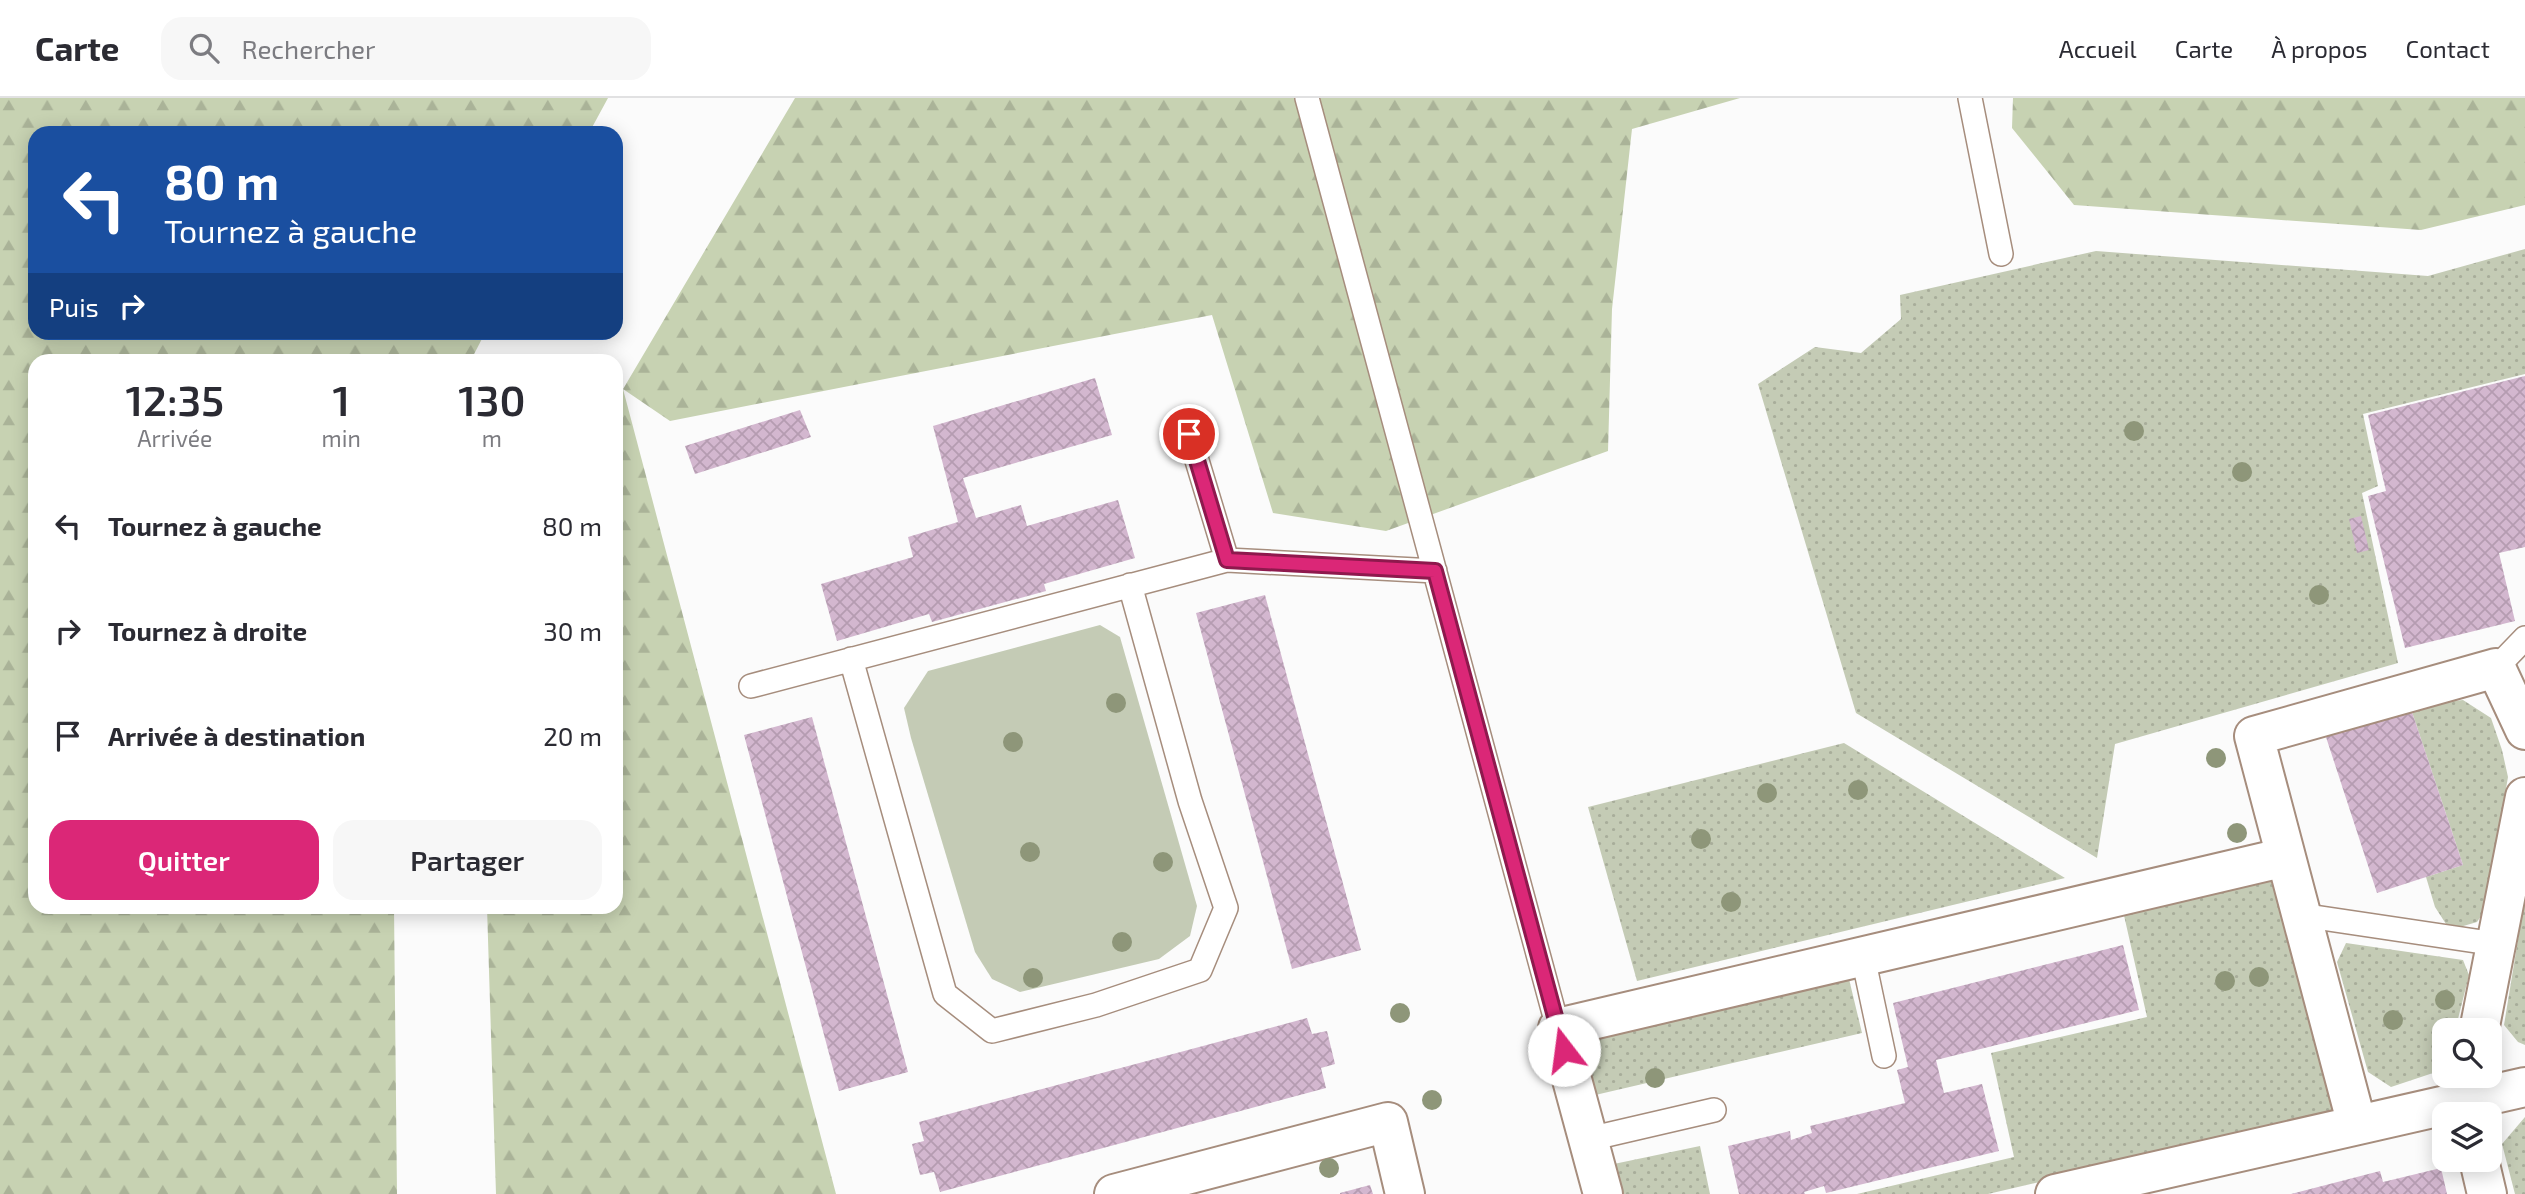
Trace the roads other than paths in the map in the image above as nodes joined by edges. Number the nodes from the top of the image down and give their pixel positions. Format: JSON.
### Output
{"nodes":[{"id":1,"x":1307,"y":98,"type":"edge"},
{"id":2,"x":1970,"y":98,"type":"edge"},
{"id":3,"x":2001,"y":254,"type":"dead end"},
{"id":4,"x":1189,"y":434,"type":"dead end"},
{"id":5,"x":1227,"y":560,"type":"junction"},
{"id":6,"x":1435,"y":571,"type":"junction"},
{"id":7,"x":1129,"y":585,"type":"junction"},
{"id":8,"x":2525,"y":638,"type":"edge"},
{"id":9,"x":851,"y":659,"type":"junction"},
{"id":10,"x":2496,"y":668,"type":"junction"},
{"id":11,"x":751,"y":686,"type":"dead end"},
{"id":12,"x":2525,"y":730,"type":"edge"},
{"id":13,"x":2525,"y":797,"type":"edge"},
{"id":14,"x":2286,"y":857,"type":"junction"},
{"id":15,"x":2301,"y":915,"type":"junction"},
{"id":16,"x":2496,"y":944,"type":"junction"},
{"id":17,"x":1863,"y":957,"type":"junction"},
{"id":18,"x":2482,"y":1018,"type":"edge"},
{"id":19,"x":1558,"y":1028,"type":"junction"},
{"id":20,"x":1884,"y":1056,"type":"dead end"},
{"id":21,"x":2525,"y":1087,"type":"edge"},
{"id":22,"x":2468,"y":1097,"type":"edge"},
{"id":23,"x":1714,"y":1110,"type":"dead end"},
{"id":24,"x":2357,"y":1125,"type":"junction"},
{"id":25,"x":1589,"y":1139,"type":"junction"},
{"id":26,"x":2482,"y":1172,"type":"edge"},
{"id":27,"x":1114,"y":1194,"type":"edge"},
{"id":28,"x":1405,"y":1194,"type":"edge"},
{"id":29,"x":1604,"y":1194,"type":"edge"},
{"id":30,"x":2055,"y":1194,"type":"edge"},
{"id":31,"x":2487,"y":1194,"type":"edge"}],
"edges":[{"from":1,"to":6,"type":"lane"},
{"from":2,"to":3,"type":"lane"},
{"from":4,"to":5,"type":"lane"},
{"from":5,"to":6,"type":"lane"},
{"from":5,"to":7,"type":"lane"},
{"from":6,"to":19,"type":"lane"},
{"from":7,"to":9,"type":"lane"},
{"from":7,"to":9,"type":"lane"},
{"from":8,"to":10,"type":"lane"},
{"from":9,"to":11,"type":"lane"},
{"from":10,"to":12,"type":"street"},
{"from":10,"to":14,"type":"street"},
{"from":13,"to":16,"type":"street"},
{"from":14,"to":15,"type":"street"},
{"from":14,"to":17,"type":"street"},
{"from":15,"to":16,"type":"lane"},
{"from":15,"to":24,"type":"street"},
{"from":16,"to":18,"type":"street"},
{"from":17,"to":19,"type":"street"},
{"from":17,"to":20,"type":"lane"},
{"from":19,"to":25,"type":"street"},
{"from":21,"to":22,"type":"street"},
{"from":22,"to":24,"type":"street"},
{"from":23,"to":25,"type":"lane"},
{"from":24,"to":30,"type":"street"},
{"from":25,"to":29,"type":"street"},
{"from":26,"to":31,"type":"street"},
{"from":27,"to":28,"type":"street"}]}
